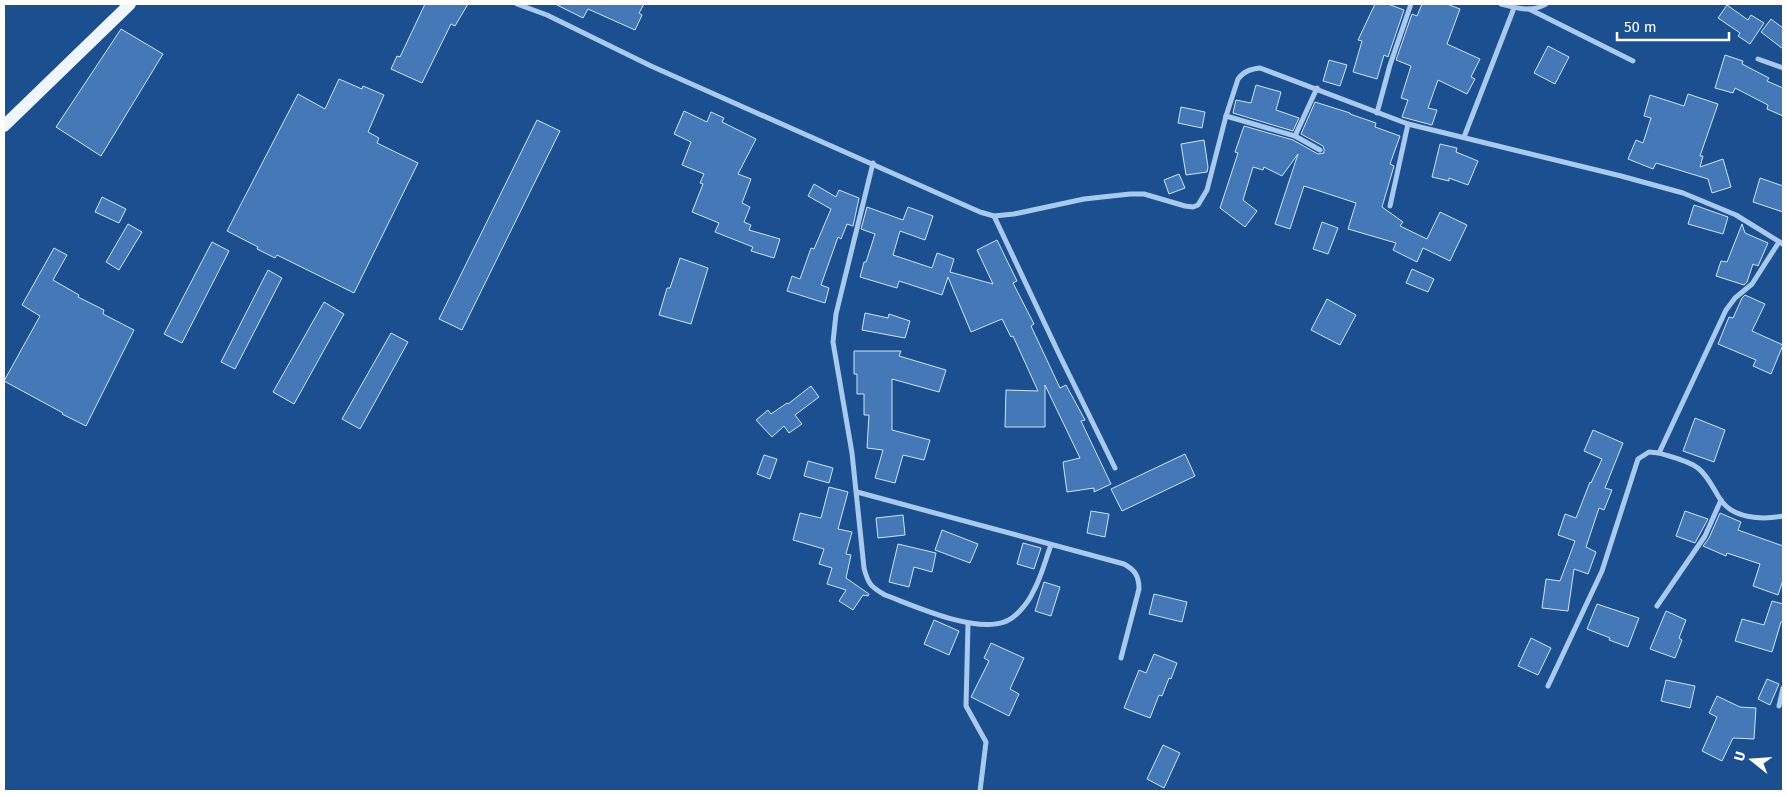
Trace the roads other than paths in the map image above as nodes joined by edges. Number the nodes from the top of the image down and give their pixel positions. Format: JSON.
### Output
{"nodes":[{"id":1,"x":130,"y":4,"type":"edge"},
{"id":2,"x":517,"y":4,"type":"edge"},
{"id":3,"x":1411,"y":4,"type":"edge"},
{"id":4,"x":1501,"y":4,"type":"edge"},
{"id":5,"x":1546,"y":4,"type":"edge"},
{"id":6,"x":1514,"y":8,"type":"junction"},
{"id":7,"x":1530,"y":10,"type":"junction"},
{"id":8,"x":1758,"y":60,"type":"dead end"},
{"id":9,"x":1634,"y":61,"type":"dead end"},
{"id":10,"x":1783,"y":68,"type":"edge"},
{"id":11,"x":1317,"y":88,"type":"junction"},
{"id":12,"x":1377,"y":113,"type":"junction"},
{"id":13,"x":1226,"y":116,"type":"junction"},
{"id":14,"x":1408,"y":124,"type":"junction"},
{"id":15,"x":4,"y":126,"type":"edge"},
{"id":16,"x":1295,"y":136,"type":"junction"},
{"id":17,"x":1464,"y":137,"type":"junction"},
{"id":18,"x":1320,"y":150,"type":"dead end"},
{"id":19,"x":873,"y":163,"type":"junction"},
{"id":20,"x":1390,"y":206,"type":"dead end"},
{"id":21,"x":994,"y":216,"type":"junction"},
{"id":22,"x":1781,"y":243,"type":"edge"},
{"id":23,"x":1659,"y":453,"type":"junction"},
{"id":24,"x":1115,"y":468,"type":"dead end"},
{"id":25,"x":856,"y":492,"type":"junction"},
{"id":26,"x":1721,"y":500,"type":"junction"},
{"id":27,"x":1783,"y":516,"type":"edge"},
{"id":28,"x":1051,"y":545,"type":"junction"},
{"id":29,"x":1657,"y":606,"type":"dead end"},
{"id":30,"x":968,"y":624,"type":"junction"},
{"id":31,"x":1121,"y":658,"type":"dead end"},
{"id":32,"x":1548,"y":686,"type":"dead end"},
{"id":33,"x":1783,"y":688,"type":"edge"},
{"id":34,"x":1779,"y":706,"type":"dead end"},
{"id":35,"x":980,"y":791,"type":"edge"}],
"edges":[{"from":1,"to":15,"type":"main road"},
{"from":2,"to":19,"type":"street"},
{"from":3,"to":12,"type":"street"},
{"from":4,"to":6,"type":"street"},
{"from":5,"to":7,"type":"street"},
{"from":6,"to":7,"type":"street"},
{"from":6,"to":17,"type":"street"},
{"from":7,"to":9,"type":"street"},
{"from":8,"to":10,"type":"street"},
{"from":11,"to":12,"type":"street"},
{"from":11,"to":13,"type":"street"},
{"from":11,"to":16,"type":"street"},
{"from":12,"to":14,"type":"street"},
{"from":13,"to":16,"type":"street"},
{"from":13,"to":21,"type":"street"},
{"from":14,"to":17,"type":"street"},
{"from":14,"to":20,"type":"street"},
{"from":16,"to":18,"type":"street"},
{"from":17,"to":22,"type":"street"},
{"from":19,"to":21,"type":"street"},
{"from":19,"to":25,"type":"street"},
{"from":21,"to":24,"type":"street"},
{"from":22,"to":23,"type":"street"},
{"from":23,"to":26,"type":"street"},
{"from":23,"to":32,"type":"street"},
{"from":25,"to":28,"type":"street"},
{"from":25,"to":30,"type":"street"},
{"from":26,"to":27,"type":"street"},
{"from":26,"to":29,"type":"street"},
{"from":28,"to":30,"type":"street"},
{"from":28,"to":31,"type":"street"},
{"from":30,"to":35,"type":"street"},
{"from":33,"to":34,"type":"street"}]}
